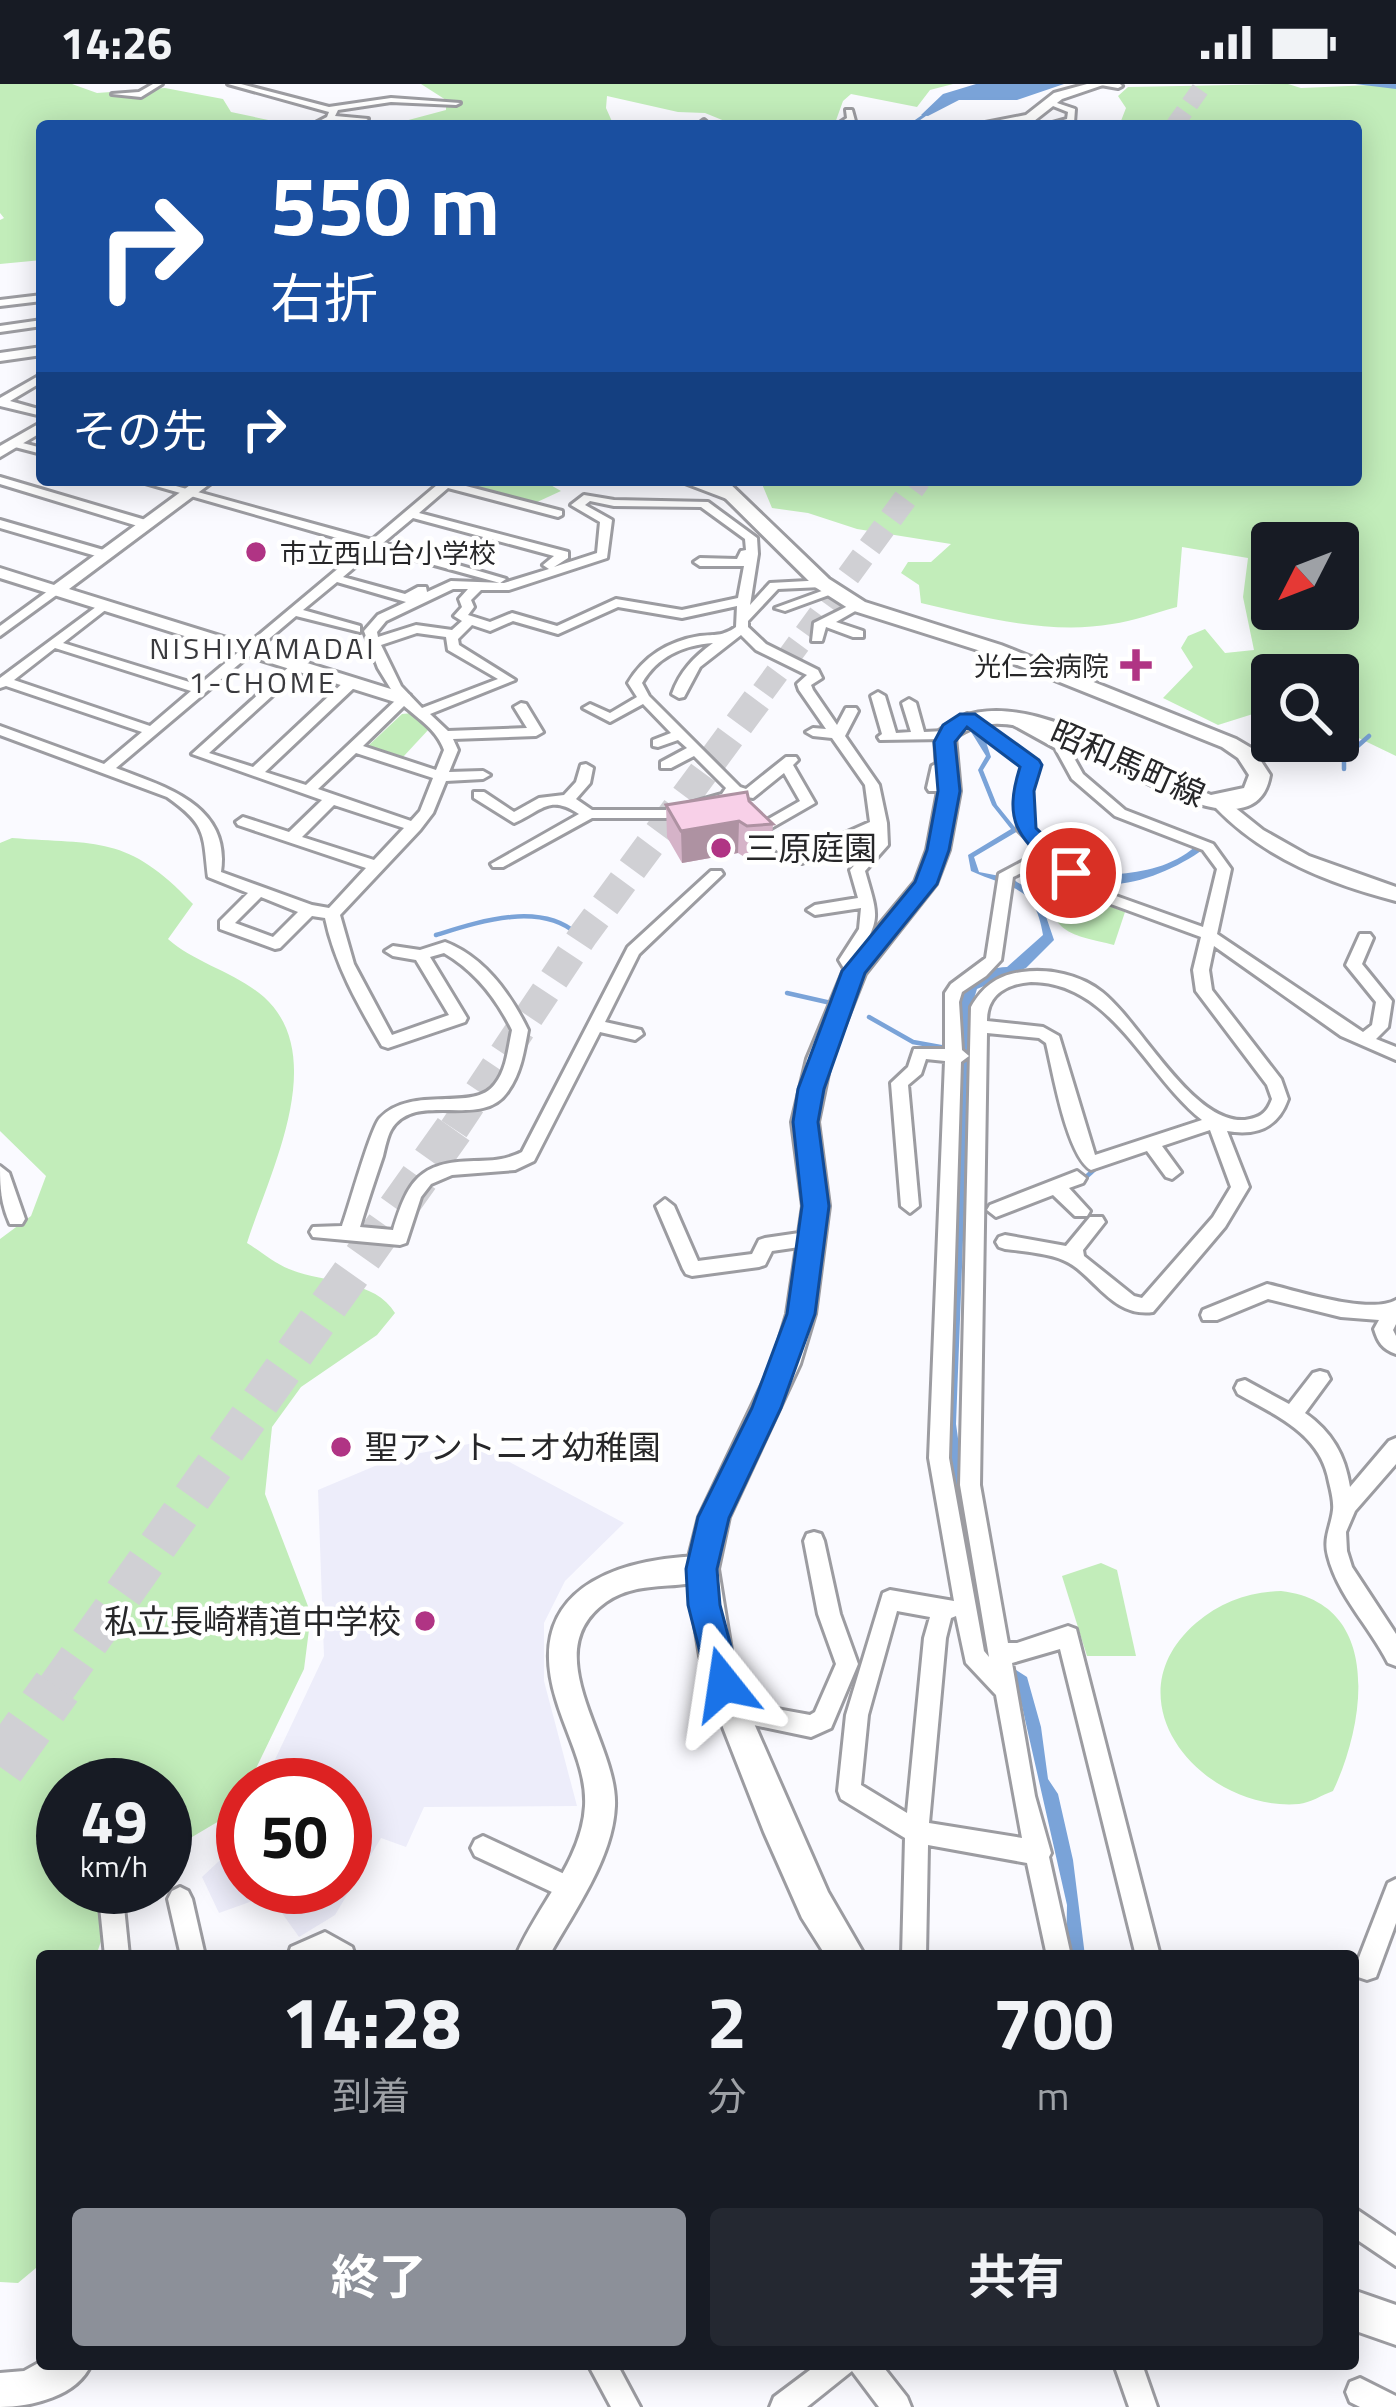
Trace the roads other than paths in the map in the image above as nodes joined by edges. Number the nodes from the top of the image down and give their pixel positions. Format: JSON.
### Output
{"nodes":[{"id":1,"x":158,"y":84,"type":"edge"},
{"id":2,"x":232,"y":84,"type":"edge"},
{"id":3,"x":1099,"y":84,"type":"edge"},
{"id":4,"x":1118,"y":86,"type":"edge"},
{"id":5,"x":1054,"y":99,"type":"junction"},
{"id":6,"x":456,"y":103,"type":"dead end"},
{"id":7,"x":142,"y":109,"type":"dead end"},
{"id":8,"x":849,"y":112,"type":"dead end"},
{"id":9,"x":331,"y":114,"type":"junction"},
{"id":10,"x":322,"y":120,"type":"edge"},
{"id":11,"x":362,"y":120,"type":"edge"},
{"id":12,"x":850,"y":120,"type":"edge"},
{"id":13,"x":1020,"y":120,"type":"edge"},
{"id":14,"x":1074,"y":120,"type":"edge"},
{"id":15,"x":36,"y":287,"type":"edge"},
{"id":16,"x":0,"y":291,"type":"edge"},
{"id":17,"x":36,"y":299,"type":"edge"},
{"id":18,"x":0,"y":304,"type":"edge"},
{"id":19,"x":36,"y":324,"type":"edge"},
{"id":20,"x":0,"y":329,"type":"edge"},
{"id":21,"x":36,"y":352,"type":"edge"},
{"id":22,"x":0,"y":357,"type":"edge"},
{"id":23,"x":36,"y":380,"type":"edge"},
{"id":24,"x":0,"y":402,"type":"edge"},
{"id":25,"x":36,"y":411,"type":"edge"},
{"id":26,"x":36,"y":430,"type":"edge"},
{"id":27,"x":15,"y":444,"type":"junction"},
{"id":28,"x":36,"y":450,"type":"edge"},
{"id":29,"x":0,"y":454,"type":"edge"},
{"id":30,"x":0,"y":480,"type":"edge"},
{"id":31,"x":161,"y":486,"type":"edge"},
{"id":32,"x":199,"y":486,"type":"edge"},
{"id":33,"x":444,"y":486,"type":"edge"},
{"id":34,"x":454,"y":486,"type":"edge"},
{"id":35,"x":703,"y":486,"type":"edge"},
{"id":36,"x":188,"y":494,"type":"junction"},
{"id":37,"x":732,"y":496,"type":"edge"},
{"id":38,"x":558,"y":513,"type":"dead end"},
{"id":39,"x":411,"y":514,"type":"junction"},
{"id":40,"x":0,"y":524,"type":"edge"},
{"id":41,"x":145,"y":524,"type":"junction"},
{"id":42,"x":751,"y":538,"type":"junction"},
{"id":43,"x":374,"y":545,"type":"junction"},
{"id":44,"x":104,"y":554,"type":"junction"},
{"id":45,"x":752,"y":554,"type":"junction"},
{"id":46,"x":700,"y":562,"type":"dead end"},
{"id":47,"x":454,"y":567,"type":"junction"},
{"id":48,"x":0,"y":573,"type":"edge"},
{"id":49,"x":335,"y":578,"type":"junction"},
{"id":50,"x":624,"y":584,"type":"dead end"},
{"id":51,"x":477,"y":587,"type":"junction"},
{"id":52,"x":828,"y":587,"type":"junction"},
{"id":53,"x":56,"y":591,"type":"junction"},
{"id":54,"x":741,"y":601,"type":"junction"},
{"id":55,"x":616,"y":603,"type":"junction"},
{"id":56,"x":104,"y":605,"type":"junction"},
{"id":57,"x":858,"y":606,"type":"junction"},
{"id":58,"x":781,"y":608,"type":"dead end"},
{"id":59,"x":295,"y":612,"type":"junction"},
{"id":60,"x":469,"y":621,"type":"junction"},
{"id":61,"x":825,"y":622,"type":"junction"},
{"id":62,"x":742,"y":624,"type":"junction"},
{"id":63,"x":2,"y":629,"type":"edge"},
{"id":64,"x":356,"y":629,"type":"dead end"},
{"id":65,"x":723,"y":631,"type":"junction"},
{"id":66,"x":455,"y":634,"type":"junction"},
{"id":67,"x":858,"y":634,"type":"dead end"},
{"id":68,"x":817,"y":638,"type":"dead end"},
{"id":69,"x":373,"y":643,"type":"junction"},
{"id":70,"x":54,"y":644,"type":"junction"},
{"id":71,"x":249,"y":651,"type":"junction"},
{"id":72,"x":297,"y":667,"type":"junction"},
{"id":73,"x":2,"y":682,"type":"edge"},
{"id":74,"x":351,"y":683,"type":"junction"},
{"id":75,"x":201,"y":690,"type":"junction"},
{"id":76,"x":679,"y":694,"type":"dead end"},
{"id":77,"x":878,"y":696,"type":"dead end"},
{"id":78,"x":644,"y":698,"type":"junction"},
{"id":79,"x":404,"y":699,"type":"junction"},
{"id":80,"x":909,"y":703,"type":"dead end"},
{"id":81,"x":521,"y":707,"type":"dead end"},
{"id":82,"x":590,"y":708,"type":"dead end"},
{"id":83,"x":851,"y":711,"type":"dead end"},
{"id":84,"x":422,"y":713,"type":"junction"},
{"id":85,"x":1005,"y":715,"type":"junction"},
{"id":86,"x":968,"y":718,"type":"junction"},
{"id":87,"x":0,"y":730,"type":"edge"},
{"id":88,"x":152,"y":731,"type":"junction"},
{"id":89,"x":813,"y":732,"type":"dead end"},
{"id":90,"x":681,"y":734,"type":"junction"},
{"id":91,"x":839,"y":734,"type":"junction"},
{"id":92,"x":445,"y":735,"type":"junction"},
{"id":93,"x":945,"y":735,"type":"junction"},
{"id":94,"x":919,"y":736,"type":"junction"},
{"id":95,"x":658,"y":743,"type":"dead end"},
{"id":96,"x":355,"y":748,"type":"junction"},
{"id":97,"x":696,"y":748,"type":"junction"},
{"id":98,"x":946,"y":763,"type":"junction"},
{"id":99,"x":666,"y":765,"type":"dead end"},
{"id":100,"x":108,"y":768,"type":"junction"},
{"id":101,"x":586,"y":768,"type":"dead end"},
{"id":102,"x":255,"y":773,"type":"junction"},
{"id":103,"x":483,"y":775,"type":"dead end"},
{"id":104,"x":442,"y":777,"type":"junction"},
{"id":105,"x":934,"y":788,"type":"dead end"},
{"id":106,"x":733,"y":789,"type":"junction"},
{"id":107,"x":308,"y":791,"type":"junction"},
{"id":108,"x":479,"y":795,"type":"dead end"},
{"id":109,"x":553,"y":795,"type":"junction"},
{"id":110,"x":331,"y":800,"type":"junction"},
{"id":111,"x":1222,"y":804,"type":"junction"},
{"id":112,"x":589,"y":814,"type":"junction"},
{"id":113,"x":243,"y":821,"type":"dead end"},
{"id":114,"x":880,"y":823,"type":"junction"},
{"id":115,"x":415,"y":827,"type":"junction"},
{"id":116,"x":292,"y":838,"type":"junction"},
{"id":117,"x":1048,"y":854,"type":"junction"},
{"id":118,"x":499,"y":864,"type":"dead end"},
{"id":119,"x":375,"y":866,"type":"junction"},
{"id":120,"x":716,"y":874,"type":"dead end"},
{"id":121,"x":257,"y":892,"type":"junction"},
{"id":122,"x":1396,"y":894,"type":"edge"},
{"id":123,"x":867,"y":902,"type":"junction"},
{"id":124,"x":811,"y":908,"type":"dead end"},
{"id":125,"x":309,"y":910,"type":"junction"},
{"id":126,"x":332,"y":914,"type":"junction"},
{"id":127,"x":1207,"y":934,"type":"junction"},
{"id":128,"x":1365,"y":938,"type":"dead end"},
{"id":129,"x":393,"y":951,"type":"dead end"},
{"id":130,"x":422,"y":955,"type":"junction"},
{"id":131,"x":854,"y":971,"type":"junction"},
{"id":132,"x":596,"y":1025,"type":"junction"},
{"id":133,"x":977,"y":1026,"type":"junction"},
{"id":134,"x":635,"y":1034,"type":"dead end"},
{"id":135,"x":1364,"y":1040,"type":"junction"},
{"id":136,"x":1396,"y":1054,"type":"edge"},
{"id":137,"x":954,"y":1055,"type":"junction"},
{"id":138,"x":978,"y":1058,"type":"junction"},
{"id":139,"x":1215,"y":1122,"type":"junction"},
{"id":140,"x":1151,"y":1143,"type":"junction"},
{"id":141,"x":1172,"y":1172,"type":"dead end"},
{"id":142,"x":0,"y":1173,"type":"edge"},
{"id":143,"x":1077,"y":1178,"type":"dead end"},
{"id":144,"x":1054,"y":1185,"type":"junction"},
{"id":145,"x":1240,"y":1186,"type":"junction"},
{"id":146,"x":1261,"y":1190,"type":"dead end"},
{"id":147,"x":910,"y":1206,"type":"dead end"},
{"id":148,"x":665,"y":1207,"type":"dead end"},
{"id":149,"x":996,"y":1210,"type":"dead end"},
{"id":150,"x":947,"y":1211,"type":"junction"},
{"id":151,"x":972,"y":1214,"type":"junction"},
{"id":152,"x":16,"y":1219,"type":"dead end"},
{"id":153,"x":319,"y":1232,"type":"dead end"},
{"id":154,"x":349,"y":1233,"type":"junction"},
{"id":155,"x":813,"y":1238,"type":"junction"},
{"id":156,"x":1005,"y":1242,"type":"dead end"},
{"id":157,"x":1073,"y":1252,"type":"junction"},
{"id":158,"x":1393,"y":1310,"type":"edge"},
{"id":159,"x":1210,"y":1315,"type":"dead end"},
{"id":160,"x":1396,"y":1346,"type":"edge"},
{"id":161,"x":1320,"y":1379,"type":"dead end"},
{"id":162,"x":1245,"y":1388,"type":"dead end"},
{"id":163,"x":1292,"y":1414,"type":"junction"},
{"id":164,"x":1394,"y":1457,"type":"edge"},
{"id":165,"x":1343,"y":1511,"type":"junction"},
{"id":166,"x":814,"y":1541,"type":"dead end"},
{"id":167,"x":702,"y":1569,"type":"junction"},
{"id":168,"x":952,"y":1609,"type":"junction"},
{"id":169,"x":1396,"y":1656,"type":"edge"},
{"id":170,"x":1002,"y":1670,"type":"junction"},
{"id":171,"x":734,"y":1712,"type":"junction"},
{"id":172,"x":917,"y":1832,"type":"junction"},
{"id":173,"x":483,"y":1848,"type":"dead end"},
{"id":174,"x":1040,"y":1852,"type":"junction"},
{"id":175,"x":567,"y":1887,"type":"junction"},
{"id":176,"x":1396,"y":1891,"type":"edge"},
{"id":177,"x":113,"y":1914,"type":"edge"},
{"id":178,"x":183,"y":1914,"type":"edge"},
{"id":179,"x":116,"y":1950,"type":"edge"},
{"id":180,"x":192,"y":1950,"type":"edge"},
{"id":181,"x":535,"y":1950,"type":"edge"},
{"id":182,"x":843,"y":1950,"type":"edge"},
{"id":183,"x":914,"y":1950,"type":"edge"},
{"id":184,"x":1058,"y":1950,"type":"edge"},
{"id":185,"x":1146,"y":1950,"type":"edge"},
{"id":186,"x":1367,"y":1968,"type":"dead end"},
{"id":187,"x":1359,"y":2225,"type":"edge"},
{"id":188,"x":1396,"y":2253,"type":"edge"},
{"id":189,"x":1359,"y":2312,"type":"edge"},
{"id":190,"x":1396,"y":2325,"type":"edge"},
{"id":191,"x":62,"y":2370,"type":"edge"},
{"id":192,"x":605,"y":2370,"type":"edge"},
{"id":193,"x":833,"y":2370,"type":"edge"},
{"id":194,"x":868,"y":2370,"type":"edge"},
{"id":195,"x":1130,"y":2370,"type":"edge"},
{"id":196,"x":0,"y":2392,"type":"edge"},
{"id":197,"x":1360,"y":2392,"type":"dead end"},
{"id":198,"x":626,"y":2407,"type":"edge"},
{"id":199,"x":784,"y":2407,"type":"edge"},
{"id":200,"x":897,"y":2407,"type":"edge"},
{"id":201,"x":1144,"y":2407,"type":"edge"},
{"id":202,"x":1389,"y":2407,"type":"edge"}],
"edges":[{"from":1,"to":7,"type":"street"},
{"from":2,"to":9,"type":"street"},
{"from":3,"to":4,"type":"street"},
{"from":3,"to":5,"type":"main road"},
{"from":5,"to":13,"type":"main road"},
{"from":5,"to":14,"type":"street"},
{"from":6,"to":9,"type":"street"},
{"from":8,"to":12,"type":"street"},
{"from":9,"to":10,"type":"street"},
{"from":9,"to":11,"type":"street"},
{"from":15,"to":16,"type":"street"},
{"from":17,"to":18,"type":"street"},
{"from":19,"to":20,"type":"street"},
{"from":21,"to":22,"type":"street"},
{"from":23,"to":24,"type":"street"},
{"from":24,"to":25,"type":"street"},
{"from":26,"to":27,"type":"street"},
{"from":27,"to":28,"type":"street"},
{"from":27,"to":29,"type":"street"},
{"from":30,"to":41,"type":"street"},
{"from":31,"to":36,"type":"street"},
{"from":32,"to":36,"type":"street"},
{"from":33,"to":39,"type":"street"},
{"from":34,"to":38,"type":"street"},
{"from":35,"to":37,"type":"street"},
{"from":36,"to":41,"type":"street"},
{"from":36,"to":43,"type":"street"},
{"from":37,"to":42,"type":"street"},
{"from":37,"to":52,"type":"main road","name":"昭和馬町線"},
{"from":39,"to":43,"type":"street"},
{"from":39,"to":47,"type":"street"},
{"from":40,"to":44,"type":"street"},
{"from":41,"to":44,"type":"street"},
{"from":42,"to":45,"type":"street"},
{"from":42,"to":51,"type":"street"},
{"from":43,"to":47,"type":"street"},
{"from":43,"to":49,"type":"street"},
{"from":44,"to":53,"type":"street"},
{"from":45,"to":46,"type":"street"},
{"from":45,"to":54,"type":"street"},
{"from":47,"to":49,"type":"street"},
{"from":48,"to":53,"type":"street"},
{"from":49,"to":59,"type":"street"},
{"from":50,"to":55,"type":"street"},
{"from":51,"to":60,"type":"street"},
{"from":51,"to":69,"type":"street"},
{"from":52,"to":57,"type":"main road","name":"昭和馬町線"},
{"from":52,"to":58,"type":"street"},
{"from":52,"to":62,"type":"street"},
{"from":53,"to":56,"type":"street"},
{"from":53,"to":63,"type":"street"},
{"from":54,"to":55,"type":"street"},
{"from":54,"to":62,"type":"street"},
{"from":54,"to":65,"type":"street"},
{"from":55,"to":60,"type":"street"},
{"from":56,"to":70,"type":"street"},
{"from":56,"to":71,"type":"street"},
{"from":57,"to":61,"type":"street"},
{"from":57,"to":111,"type":"main road","name":"昭和馬町線"},
{"from":59,"to":64,"type":"street"},
{"from":59,"to":71,"type":"street"},
{"from":60,"to":66,"type":"street"},
{"from":61,"to":67,"type":"street"},
{"from":61,"to":68,"type":"street"},
{"from":62,"to":65,"type":"street"},
{"from":62,"to":91,"type":"street"},
{"from":65,"to":76,"type":"street"},
{"from":65,"to":78,"type":"street"},
{"from":66,"to":69,"type":"street"},
{"from":66,"to":84,"type":"street"},
{"from":69,"to":79,"type":"street"},
{"from":70,"to":73,"type":"street"},
{"from":70,"to":75,"type":"street"},
{"from":71,"to":72,"type":"street"},
{"from":71,"to":75,"type":"street"},
{"from":72,"to":74,"type":"street"},
{"from":72,"to":102,"type":"street"},
{"from":73,"to":88,"type":"street"},
{"from":74,"to":79,"type":"street"},
{"from":74,"to":102,"type":"street"},
{"from":75,"to":88,"type":"street"},
{"from":77,"to":94,"type":"street"},
{"from":78,"to":82,"type":"street"},
{"from":78,"to":90,"type":"street"},
{"from":79,"to":84,"type":"street"},
{"from":79,"to":96,"type":"street"},
{"from":80,"to":94,"type":"street"},
{"from":81,"to":92,"type":"street"},
{"from":83,"to":91,"type":"street"},
{"from":84,"to":92,"type":"street"},
{"from":85,"to":86,"type":"main road","name":"昭和馬町線"},
{"from":85,"to":111,"type":"main road","name":"昭和馬町線"},
{"from":85,"to":127,"type":"street"},
{"from":86,"to":93,"type":"main road"},
{"from":86,"to":117,"type":"street"},
{"from":87,"to":100,"type":"street"},
{"from":88,"to":100,"type":"street"},
{"from":89,"to":91,"type":"street"},
{"from":90,"to":95,"type":"street"},
{"from":90,"to":97,"type":"street"},
{"from":91,"to":114,"type":"street"},
{"from":92,"to":104,"type":"street"},
{"from":93,"to":94,"type":"street"},
{"from":93,"to":98,"type":"main road"},
{"from":96,"to":104,"type":"street"},
{"from":96,"to":107,"type":"street"},
{"from":97,"to":99,"type":"street"},
{"from":97,"to":106,"type":"street"},
{"from":98,"to":105,"type":"street"},
{"from":98,"to":131,"type":"main road"},
{"from":100,"to":121,"type":"street"},
{"from":101,"to":109,"type":"street"},
{"from":102,"to":107,"type":"street"},
{"from":103,"to":104,"type":"street"},
{"from":104,"to":115,"type":"street"},
{"from":106,"to":112,"type":"street"},
{"from":106,"to":114,"type":"street"},
{"from":107,"to":110,"type":"street"},
{"from":108,"to":109,"type":"street"},
{"from":109,"to":112,"type":"street"},
{"from":110,"to":115,"type":"street"},
{"from":110,"to":116,"type":"street"},
{"from":111,"to":122,"type":"street"},
{"from":112,"to":118,"type":"street"},
{"from":113,"to":116,"type":"street"},
{"from":114,"to":123,"type":"street"},
{"from":115,"to":119,"type":"street"},
{"from":116,"to":119,"type":"street"},
{"from":117,"to":127,"type":"street"},
{"from":117,"to":137,"type":"street"},
{"from":119,"to":126,"type":"street"},
{"from":120,"to":132,"type":"street"},
{"from":121,"to":125,"type":"street"},
{"from":121,"to":125,"type":"street"},
{"from":123,"to":124,"type":"street"},
{"from":123,"to":131,"type":"street"},
{"from":125,"to":126,"type":"street"},
{"from":126,"to":130,"type":"street"},
{"from":127,"to":135,"type":"street"},
{"from":127,"to":139,"type":"street"},
{"from":128,"to":135,"type":"street"},
{"from":129,"to":130,"type":"street"},
{"from":130,"to":154,"type":"street"},
{"from":131,"to":155,"type":"main road"},
{"from":132,"to":134,"type":"street"},
{"from":132,"to":154,"type":"street"},
{"from":133,"to":138,"type":"street"},
{"from":133,"to":139,"type":"street"},
{"from":133,"to":140,"type":"street"},
{"from":135,"to":136,"type":"street"},
{"from":137,"to":138,"type":"street"},
{"from":137,"to":147,"type":"street"},
{"from":137,"to":150,"type":"street"},
{"from":138,"to":151,"type":"street"},
{"from":139,"to":140,"type":"street"},
{"from":139,"to":145,"type":"street"},
{"from":140,"to":141,"type":"street"},
{"from":142,"to":152,"type":"street"},
{"from":143,"to":144,"type":"street"},
{"from":144,"to":149,"type":"street"},
{"from":144,"to":157,"type":"street"},
{"from":145,"to":146,"type":"street"},
{"from":145,"to":157,"type":"street"},
{"from":148,"to":155,"type":"street"},
{"from":150,"to":151,"type":"street"},
{"from":150,"to":168,"type":"street"},
{"from":151,"to":170,"type":"street"},
{"from":153,"to":154,"type":"street"},
{"from":155,"to":167,"type":"main road"},
{"from":156,"to":157,"type":"street"},
{"from":158,"to":159,"type":"street"},
{"from":158,"to":160,"type":"street"},
{"from":161,"to":163,"type":"street"},
{"from":162,"to":163,"type":"street"},
{"from":163,"to":165,"type":"street"},
{"from":164,"to":165,"type":"street"},
{"from":165,"to":169,"type":"street"},
{"from":166,"to":171,"type":"street"},
{"from":167,"to":171,"type":"main road"},
{"from":167,"to":175,"type":"street"},
{"from":168,"to":170,"type":"street"},
{"from":168,"to":172,"type":"street"},
{"from":168,"to":172,"type":"street"},
{"from":170,"to":174,"type":"street"},
{"from":170,"to":185,"type":"street"},
{"from":171,"to":182,"type":"main road"},
{"from":172,"to":174,"type":"street"},
{"from":172,"to":183,"type":"street"},
{"from":173,"to":175,"type":"street"},
{"from":174,"to":184,"type":"street"},
{"from":175,"to":181,"type":"street"},
{"from":176,"to":186,"type":"street"},
{"from":177,"to":179,"type":"street"},
{"from":178,"to":180,"type":"street"},
{"from":187,"to":188,"type":"street"},
{"from":189,"to":190,"type":"main road"},
{"from":191,"to":196,"type":"street"},
{"from":192,"to":198,"type":"street"},
{"from":193,"to":199,"type":"street"},
{"from":194,"to":200,"type":"street"},
{"from":195,"to":201,"type":"street"},
{"from":197,"to":202,"type":"street"}]}
